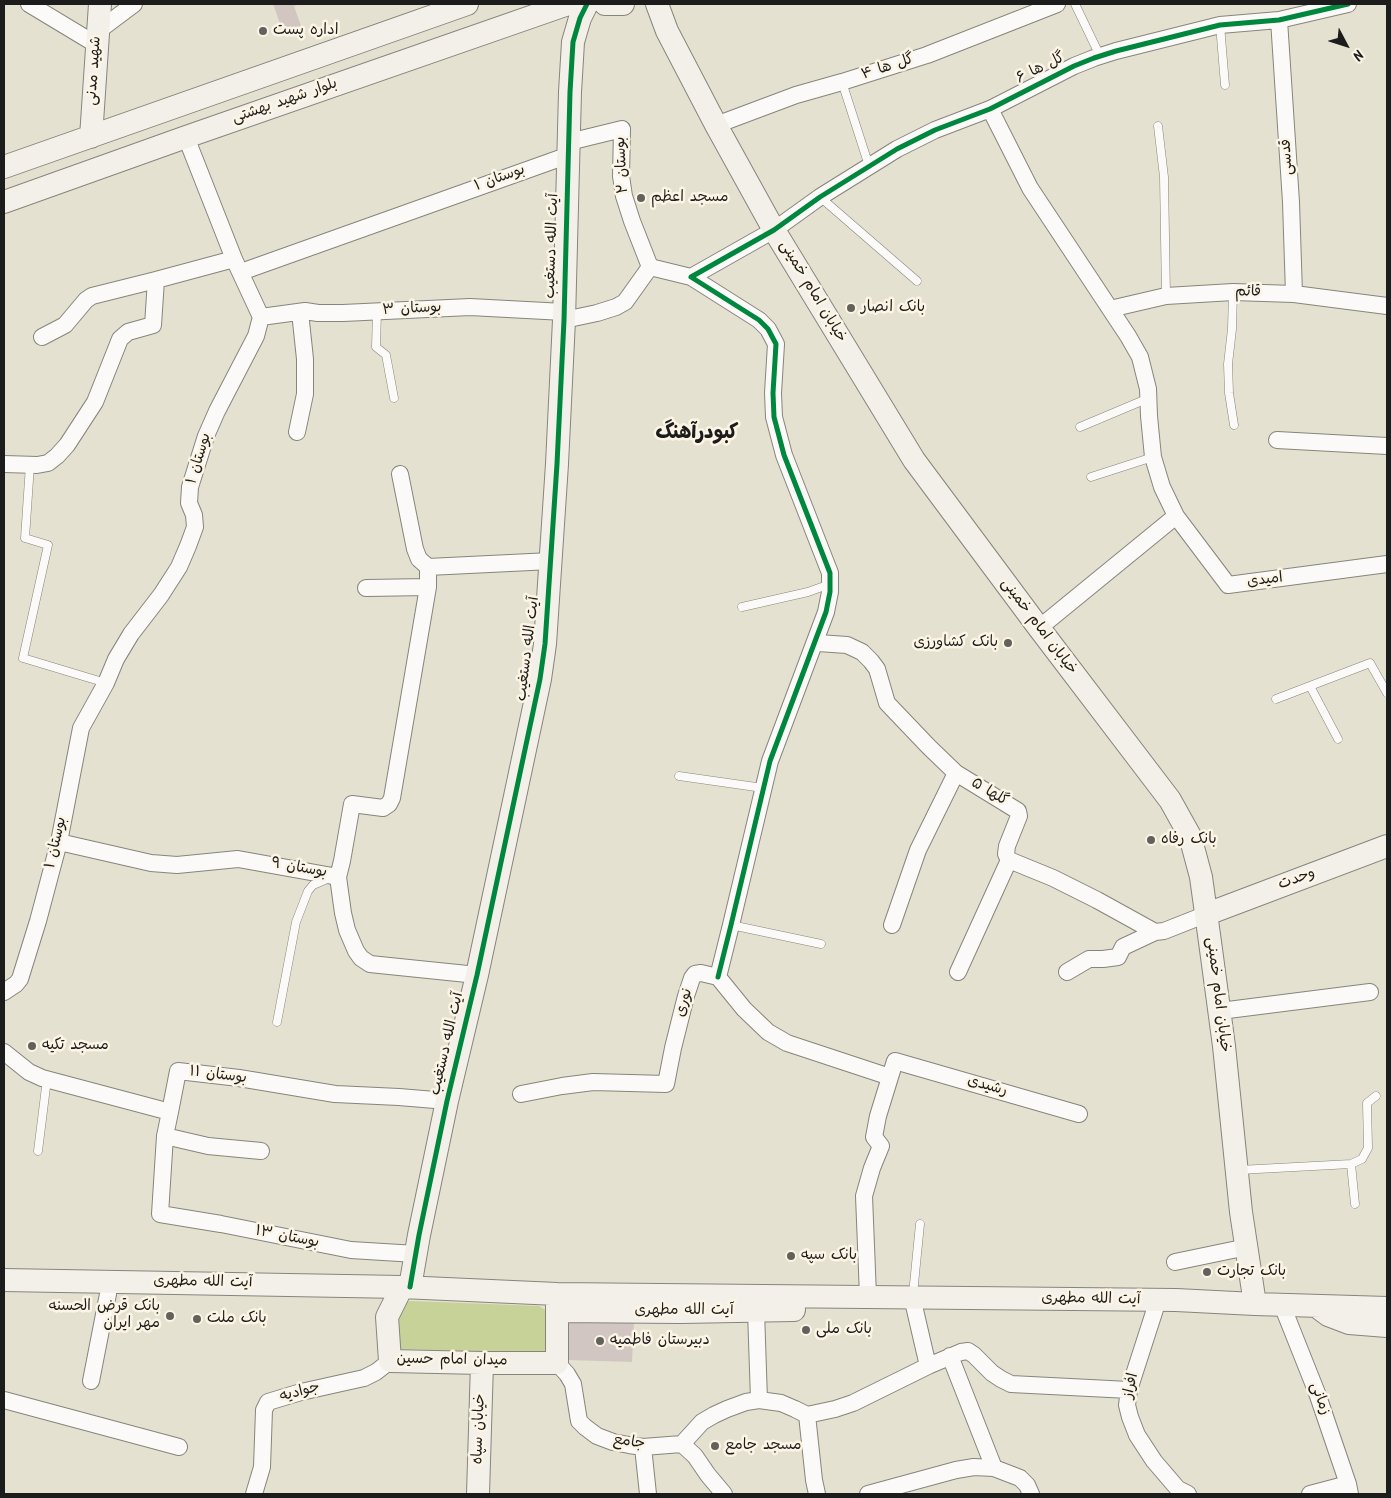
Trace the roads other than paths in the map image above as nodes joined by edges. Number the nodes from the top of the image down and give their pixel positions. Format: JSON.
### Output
{"nodes":[{"id":1,"x":29,"y":4,"type":"edge"},
{"id":2,"x":100,"y":4,"type":"edge"},
{"id":3,"x":134,"y":4,"type":"edge"},
{"id":4,"x":467,"y":4,"type":"edge"},
{"id":5,"x":568,"y":4,"type":"edge"},
{"id":6,"x":587,"y":4,"type":"edge"},
{"id":7,"x":605,"y":4,"type":"edge"},
{"id":8,"x":623,"y":4,"type":"edge"},
{"id":9,"x":658,"y":4,"type":"edge"},
{"id":10,"x":1057,"y":4,"type":"edge"},
{"id":11,"x":1075,"y":4,"type":"edge"},
{"id":12,"x":1348,"y":4,"type":"edge"},
{"id":13,"x":1279,"y":20,"type":"junction"},
{"id":14,"x":1220,"y":25,"type":"junction"},
{"id":15,"x":97,"y":38,"type":"junction"},
{"id":16,"x":1100,"y":56,"type":"junction"},
{"id":17,"x":301,"y":63,"type":"junction"},
{"id":18,"x":842,"y":82,"type":"junction"},
{"id":19,"x":1225,"y":85,"type":"dead end"},
{"id":20,"x":311,"y":93,"type":"junction"},
{"id":21,"x":990,"y":109,"type":"junction"},
{"id":22,"x":716,"y":125,"type":"junction"},
{"id":23,"x":1158,"y":126,"type":"dead end"},
{"id":24,"x":91,"y":137,"type":"junction"},
{"id":25,"x":186,"y":137,"type":"junction"},
{"id":26,"x":569,"y":149,"type":"junction"},
{"id":27,"x":869,"y":166,"type":"junction"},
{"id":28,"x":4,"y":167,"type":"edge"},
{"id":29,"x":820,"y":197,"type":"junction"},
{"id":30,"x":4,"y":202,"type":"edge"},
{"id":31,"x":774,"y":230,"type":"junction"},
{"id":32,"x":237,"y":265,"type":"junction"},
{"id":33,"x":650,"y":267,"type":"junction"},
{"id":34,"x":691,"y":276,"type":"junction"},
{"id":35,"x":156,"y":280,"type":"junction"},
{"id":36,"x":916,"y":281,"type":"dead end"},
{"id":37,"x":1233,"y":292,"type":"junction"},
{"id":38,"x":1294,"y":294,"type":"junction"},
{"id":39,"x":1166,"y":296,"type":"junction"},
{"id":40,"x":1387,"y":306,"type":"edge"},
{"id":41,"x":1110,"y":309,"type":"junction"},
{"id":42,"x":377,"y":311,"type":"junction"},
{"id":43,"x":300,"y":312,"type":"junction"},
{"id":44,"x":564,"y":316,"type":"junction"},
{"id":45,"x":261,"y":317,"type":"junction"},
{"id":46,"x":42,"y":337,"type":"dead end"},
{"id":47,"x":394,"y":398,"type":"dead end"},
{"id":48,"x":1149,"y":398,"type":"junction"},
{"id":49,"x":1234,"y":425,"type":"dead end"},
{"id":50,"x":1080,"y":427,"type":"dead end"},
{"id":51,"x":297,"y":432,"type":"dead end"},
{"id":52,"x":1277,"y":440,"type":"dead end"},
{"id":53,"x":1387,"y":446,"type":"edge"},
{"id":54,"x":1154,"y":456,"type":"junction"},
{"id":55,"x":4,"y":464,"type":"edge"},
{"id":56,"x":30,"y":465,"type":"junction"},
{"id":57,"x":400,"y":474,"type":"dead end"},
{"id":58,"x":1091,"y":477,"type":"dead end"},
{"id":59,"x":1176,"y":516,"type":"junction"},
{"id":60,"x":551,"y":561,"type":"junction"},
{"id":61,"x":1387,"y":564,"type":"edge"},
{"id":62,"x":428,"y":568,"type":"junction"},
{"id":63,"x":830,"y":584,"type":"junction"},
{"id":64,"x":428,"y":587,"type":"junction"},
{"id":65,"x":366,"y":588,"type":"dead end"},
{"id":66,"x":742,"y":607,"type":"dead end"},
{"id":67,"x":1039,"y":628,"type":"junction"},
{"id":68,"x":816,"y":638,"type":"junction"},
{"id":69,"x":106,"y":683,"type":"junction"},
{"id":70,"x":1310,"y":686,"type":"junction"},
{"id":71,"x":1387,"y":693,"type":"edge"},
{"id":72,"x":1276,"y":699,"type":"dead end"},
{"id":73,"x":1338,"y":739,"type":"dead end"},
{"id":74,"x":956,"y":773,"type":"junction"},
{"id":75,"x":679,"y":776,"type":"dead end"},
{"id":76,"x":763,"y":788,"type":"junction"},
{"id":77,"x":59,"y":842,"type":"junction"},
{"id":78,"x":1387,"y":846,"type":"edge"},
{"id":79,"x":1010,"y":860,"type":"junction"},
{"id":80,"x":338,"y":876,"type":"junction"},
{"id":81,"x":1206,"y":914,"type":"junction"},
{"id":82,"x":731,"y":925,"type":"junction"},
{"id":83,"x":892,"y":925,"type":"dead end"},
{"id":84,"x":1155,"y":932,"type":"junction"},
{"id":85,"x":821,"y":944,"type":"dead end"},
{"id":86,"x":958,"y":972,"type":"dead end"},
{"id":87,"x":1067,"y":972,"type":"dead end"},
{"id":88,"x":477,"y":975,"type":"junction"},
{"id":89,"x":718,"y":977,"type":"junction"},
{"id":90,"x":4,"y":992,"type":"edge"},
{"id":91,"x":1370,"y":992,"type":"dead end"},
{"id":92,"x":1220,"y":1011,"type":"junction"},
{"id":93,"x":278,"y":1022,"type":"dead end"},
{"id":94,"x":4,"y":1052,"type":"edge"},
{"id":95,"x":893,"y":1069,"type":"junction"},
{"id":96,"x":47,"y":1079,"type":"junction"},
{"id":97,"x":521,"y":1094,"type":"dead end"},
{"id":98,"x":1376,"y":1096,"type":"dead end"},
{"id":99,"x":448,"y":1100,"type":"junction"},
{"id":100,"x":170,"y":1112,"type":"junction"},
{"id":101,"x":1079,"y":1114,"type":"dead end"},
{"id":102,"x":166,"y":1136,"type":"junction"},
{"id":103,"x":261,"y":1151,"type":"dead end"},
{"id":104,"x":38,"y":1152,"type":"dead end"},
{"id":105,"x":1351,"y":1164,"type":"junction"},
{"id":106,"x":1237,"y":1170,"type":"junction"},
{"id":107,"x":1356,"y":1204,"type":"dead end"},
{"id":108,"x":920,"y":1224,"type":"dead end"},
{"id":109,"x":1247,"y":1247,"type":"junction"},
{"id":110,"x":416,"y":1254,"type":"junction"},
{"id":111,"x":1175,"y":1262,"type":"dead end"},
{"id":112,"x":4,"y":1280,"type":"edge"},
{"id":113,"x":406,"y":1287,"type":"junction"},
{"id":114,"x":4,"y":1294,"type":"edge"},
{"id":115,"x":108,"y":1294,"type":"junction"},
{"id":116,"x":868,"y":1296,"type":"junction"},
{"id":117,"x":912,"y":1297,"type":"junction"},
{"id":118,"x":1158,"y":1300,"type":"junction"},
{"id":119,"x":557,"y":1302,"type":"junction"},
{"id":120,"x":1255,"y":1304,"type":"junction"},
{"id":121,"x":1282,"y":1305,"type":"junction"},
{"id":122,"x":1314,"y":1306,"type":"junction"},
{"id":123,"x":1387,"y":1308,"type":"edge"},
{"id":124,"x":756,"y":1311,"type":"junction"},
{"id":125,"x":387,"y":1317,"type":"junction"},
{"id":126,"x":1387,"y":1326,"type":"edge"},
{"id":127,"x":950,"y":1356,"type":"junction"},
{"id":128,"x":390,"y":1361,"type":"junction"},
{"id":129,"x":482,"y":1363,"type":"junction"},
{"id":130,"x":557,"y":1363,"type":"junction"},
{"id":131,"x":928,"y":1366,"type":"junction"},
{"id":132,"x":91,"y":1381,"type":"dead end"},
{"id":133,"x":1128,"y":1390,"type":"junction"},
{"id":134,"x":4,"y":1400,"type":"edge"},
{"id":135,"x":759,"y":1400,"type":"junction"},
{"id":136,"x":807,"y":1415,"type":"junction"},
{"id":137,"x":682,"y":1444,"type":"junction"},
{"id":138,"x":179,"y":1447,"type":"dead end"},
{"id":139,"x":643,"y":1447,"type":"junction"},
{"id":140,"x":994,"y":1468,"type":"junction"},
{"id":141,"x":1349,"y":1489,"type":"edge"},
{"id":142,"x":1178,"y":1492,"type":"edge"},
{"id":143,"x":254,"y":1494,"type":"edge"},
{"id":144,"x":478,"y":1494,"type":"edge"},
{"id":145,"x":648,"y":1494,"type":"edge"},
{"id":146,"x":724,"y":1494,"type":"edge"},
{"id":147,"x":817,"y":1494,"type":"edge"},
{"id":148,"x":873,"y":1494,"type":"edge"},
{"id":149,"x":1032,"y":1494,"type":"edge"},
{"id":150,"x":1310,"y":1494,"type":"edge"}],
"edges":[{"from":1,"to":15,"type":"street"},
{"from":2,"to":15,"type":"main road","name":"شهید مدنی"},
{"from":3,"to":15,"type":"street"},
{"from":4,"to":17,"type":"main road","name":"بلوار شهید بهشتی"},
{"from":5,"to":20,"type":"main road","name":"بلوار شهید بهشتی"},
{"from":6,"to":26,"type":"main road","name":"آیت الله دستغیب"},
{"from":7,"to":8,"type":"main road"},
{"from":9,"to":22,"type":"main road","name":"خیابان امام خمینی"},
{"from":10,"to":18,"type":"street","name":"گل ها ۴"},
{"from":11,"to":16,"type":"lane"},
{"from":12,"to":13,"type":"street","name":"گل ها ۶"},
{"from":13,"to":14,"type":"street","name":"گل ها ۶"},
{"from":13,"to":38,"type":"street","name":"قدسی"},
{"from":14,"to":16,"type":"street","name":"گل ها ۶"},
{"from":14,"to":19,"type":"lane"},
{"from":15,"to":24,"type":"main road","name":"شهید مدنی"},
{"from":16,"to":21,"type":"street","name":"گل ها ۶"},
{"from":17,"to":20,"type":"main road"},
{"from":17,"to":24,"type":"main road","name":"بلوار شهید بهشتی"},
{"from":18,"to":22,"type":"street","name":"گل ها ۴"},
{"from":18,"to":27,"type":"lane"},
{"from":20,"to":25,"type":"main road","name":"بلوار شهید بهشتی"},
{"from":21,"to":27,"type":"street","name":"گل ها ۶"},
{"from":21,"to":41,"type":"street"},
{"from":22,"to":31,"type":"main road","name":"خیابان امام خمینی"},
{"from":23,"to":39,"type":"lane"},
{"from":24,"to":28,"type":"main road","name":"بلوار شهید بهشتی"},
{"from":25,"to":30,"type":"main road","name":"بلوار شهید بهشتی"},
{"from":25,"to":32,"type":"street"},
{"from":26,"to":32,"type":"street","name":"بوستان ۱"},
{"from":26,"to":33,"type":"street","name":"بوستان ۲"},
{"from":26,"to":44,"type":"main road","name":"آیت الله دستغیب"},
{"from":27,"to":29,"type":"street","name":"گل ها ۶"},
{"from":29,"to":31,"type":"street","name":"گل ها ۶"},
{"from":29,"to":36,"type":"lane"},
{"from":31,"to":34,"type":"street","name":"گل ها ۶"},
{"from":31,"to":67,"type":"main road","name":"خیابان امام خمینی"},
{"from":32,"to":35,"type":"street","name":"بوستان ۱"},
{"from":32,"to":45,"type":"street"},
{"from":33,"to":34,"type":"street"},
{"from":33,"to":44,"type":"street","name":"بوستان ۳"},
{"from":34,"to":63,"type":"street"},
{"from":35,"to":46,"type":"street","name":"بوستان ۱"},
{"from":35,"to":56,"type":"street"},
{"from":37,"to":38,"type":"street","name":"قائم"},
{"from":37,"to":39,"type":"street","name":"قائم"},
{"from":37,"to":49,"type":"lane"},
{"from":38,"to":40,"type":"street","name":"قائم"},
{"from":39,"to":41,"type":"street","name":"قائم"},
{"from":41,"to":48,"type":"street"},
{"from":42,"to":43,"type":"street","name":"بوستان ۳"},
{"from":42,"to":44,"type":"street","name":"بوستان ۳"},
{"from":42,"to":47,"type":"lane"},
{"from":43,"to":45,"type":"street","name":"بوستان ۳"},
{"from":43,"to":51,"type":"street"},
{"from":44,"to":60,"type":"main road","name":"آیت الله دستغیب"},
{"from":45,"to":69,"type":"street","name":"بوستان ۱"},
{"from":48,"to":50,"type":"lane"},
{"from":48,"to":54,"type":"street"},
{"from":52,"to":53,"type":"street"},
{"from":54,"to":58,"type":"lane"},
{"from":54,"to":59,"type":"street"},
{"from":55,"to":56,"type":"street"},
{"from":56,"to":69,"type":"lane"},
{"from":57,"to":62,"type":"street"},
{"from":59,"to":61,"type":"street","name":"امیدی"},
{"from":59,"to":67,"type":"street"},
{"from":60,"to":62,"type":"street"},
{"from":60,"to":88,"type":"main road","name":"آیت الله دستغیب"},
{"from":62,"to":64,"type":"street"},
{"from":63,"to":66,"type":"lane"},
{"from":63,"to":68,"type":"street"},
{"from":64,"to":65,"type":"street"},
{"from":64,"to":80,"type":"street"},
{"from":67,"to":81,"type":"main road","name":"خیابان امام خمینی"},
{"from":68,"to":74,"type":"street","name":"گلها ۵"},
{"from":68,"to":76,"type":"street"},
{"from":69,"to":77,"type":"street","name":"بوستان ۱"},
{"from":70,"to":71,"type":"lane"},
{"from":70,"to":72,"type":"lane"},
{"from":70,"to":73,"type":"lane"},
{"from":74,"to":79,"type":"street","name":"گلها ۵"},
{"from":74,"to":83,"type":"street"},
{"from":75,"to":76,"type":"lane"},
{"from":76,"to":82,"type":"street"},
{"from":77,"to":80,"type":"street","name":"بوستان ۹"},
{"from":77,"to":90,"type":"street","name":"بوستان ۱"},
{"from":78,"to":81,"type":"main road","name":"وحدت"},
{"from":79,"to":84,"type":"street"},
{"from":79,"to":86,"type":"street"},
{"from":80,"to":88,"type":"street","name":"بوستان ۹"},
{"from":80,"to":93,"type":"lane"},
{"from":81,"to":84,"type":"street"},
{"from":81,"to":92,"type":"main road","name":"خیابان امام خمینی"},
{"from":82,"to":85,"type":"lane"},
{"from":82,"to":89,"type":"street"},
{"from":84,"to":87,"type":"street"},
{"from":88,"to":99,"type":"main road","name":"آیت الله دستغیب"},
{"from":89,"to":95,"type":"street"},
{"from":89,"to":97,"type":"street","name":"نوری"},
{"from":91,"to":92,"type":"street"},
{"from":92,"to":106,"type":"main road","name":"خیابان امام خمینی"},
{"from":94,"to":96,"type":"street"},
{"from":95,"to":101,"type":"street","name":"رشیدی"},
{"from":95,"to":116,"type":"street"},
{"from":96,"to":100,"type":"street"},
{"from":96,"to":104,"type":"lane"},
{"from":98,"to":105,"type":"lane"},
{"from":99,"to":100,"type":"street","name":"بوستان ۱۱"},
{"from":99,"to":110,"type":"main road","name":"آیت الله دستغیب"},
{"from":100,"to":102,"type":"street"},
{"from":102,"to":103,"type":"street"},
{"from":102,"to":110,"type":"street","name":"بوستان ۱۳"},
{"from":105,"to":106,"type":"lane"},
{"from":105,"to":107,"type":"lane"},
{"from":106,"to":109,"type":"main road","name":"خیابان امام خمینی"},
{"from":108,"to":117,"type":"lane"},
{"from":109,"to":111,"type":"street"},
{"from":109,"to":120,"type":"main road","name":"خیابان امام خمینی"},
{"from":110,"to":113,"type":"main road","name":"آیت الله دستغیب"},
{"from":112,"to":113,"type":"main road","name":"آیت الله مطهری"},
{"from":113,"to":119,"type":"main road"},
{"from":113,"to":125,"type":"main road"},
{"from":114,"to":115,"type":"main road","name":"آیت الله مطهری"},
{"from":115,"to":125,"type":"main road","name":"آیت الله مطهری"},
{"from":115,"to":132,"type":"street"},
{"from":116,"to":117,"type":"main road","name":"آیت الله مطهری"},
{"from":116,"to":119,"type":"main road","name":"آیت الله مطهری"},
{"from":116,"to":124,"type":"main road","name":"آیت الله مطهری"},
{"from":117,"to":118,"type":"main road","name":"آیت الله مطهری"},
{"from":117,"to":131,"type":"street"},
{"from":118,"to":120,"type":"main road","name":"آیت الله مطهری"},
{"from":118,"to":133,"type":"street","name":"افراز"},
{"from":119,"to":124,"type":"main road","name":"آیت الله مطهری"},
{"from":119,"to":130,"type":"main road"},
{"from":120,"to":121,"type":"main road","name":"آیت الله مطهری"},
{"from":121,"to":122,"type":"main road","name":"آیت الله مطهری"},
{"from":121,"to":141,"type":"street","name":"زمانی"},
{"from":122,"to":123,"type":"main road","name":"آیت الله مطهری"},
{"from":122,"to":126,"type":"main road","name":"آیت الله مطهری"},
{"from":124,"to":135,"type":"street"},
{"from":125,"to":128,"type":"main road","name":"میدان امام حسین"},
{"from":127,"to":131,"type":"street"},
{"from":127,"to":133,"type":"street"},
{"from":127,"to":140,"type":"street"},
{"from":128,"to":129,"type":"main road","name":"میدان امام حسین"},
{"from":128,"to":143,"type":"street","name":"جوادیه"},
{"from":129,"to":130,"type":"main road","name":"میدان امام حسین"},
{"from":129,"to":144,"type":"main road","name":"خیابان سپاه"},
{"from":130,"to":139,"type":"street","name":"جامع"},
{"from":131,"to":136,"type":"street"},
{"from":133,"to":142,"type":"street","name":"افراز"},
{"from":134,"to":138,"type":"street"},
{"from":135,"to":136,"type":"street"},
{"from":135,"to":137,"type":"street"},
{"from":136,"to":147,"type":"street"},
{"from":137,"to":139,"type":"street","name":"جامع"},
{"from":137,"to":146,"type":"street"},
{"from":139,"to":145,"type":"street"},
{"from":140,"to":148,"type":"street"},
{"from":140,"to":149,"type":"street"},
{"from":141,"to":150,"type":"street"}]}
